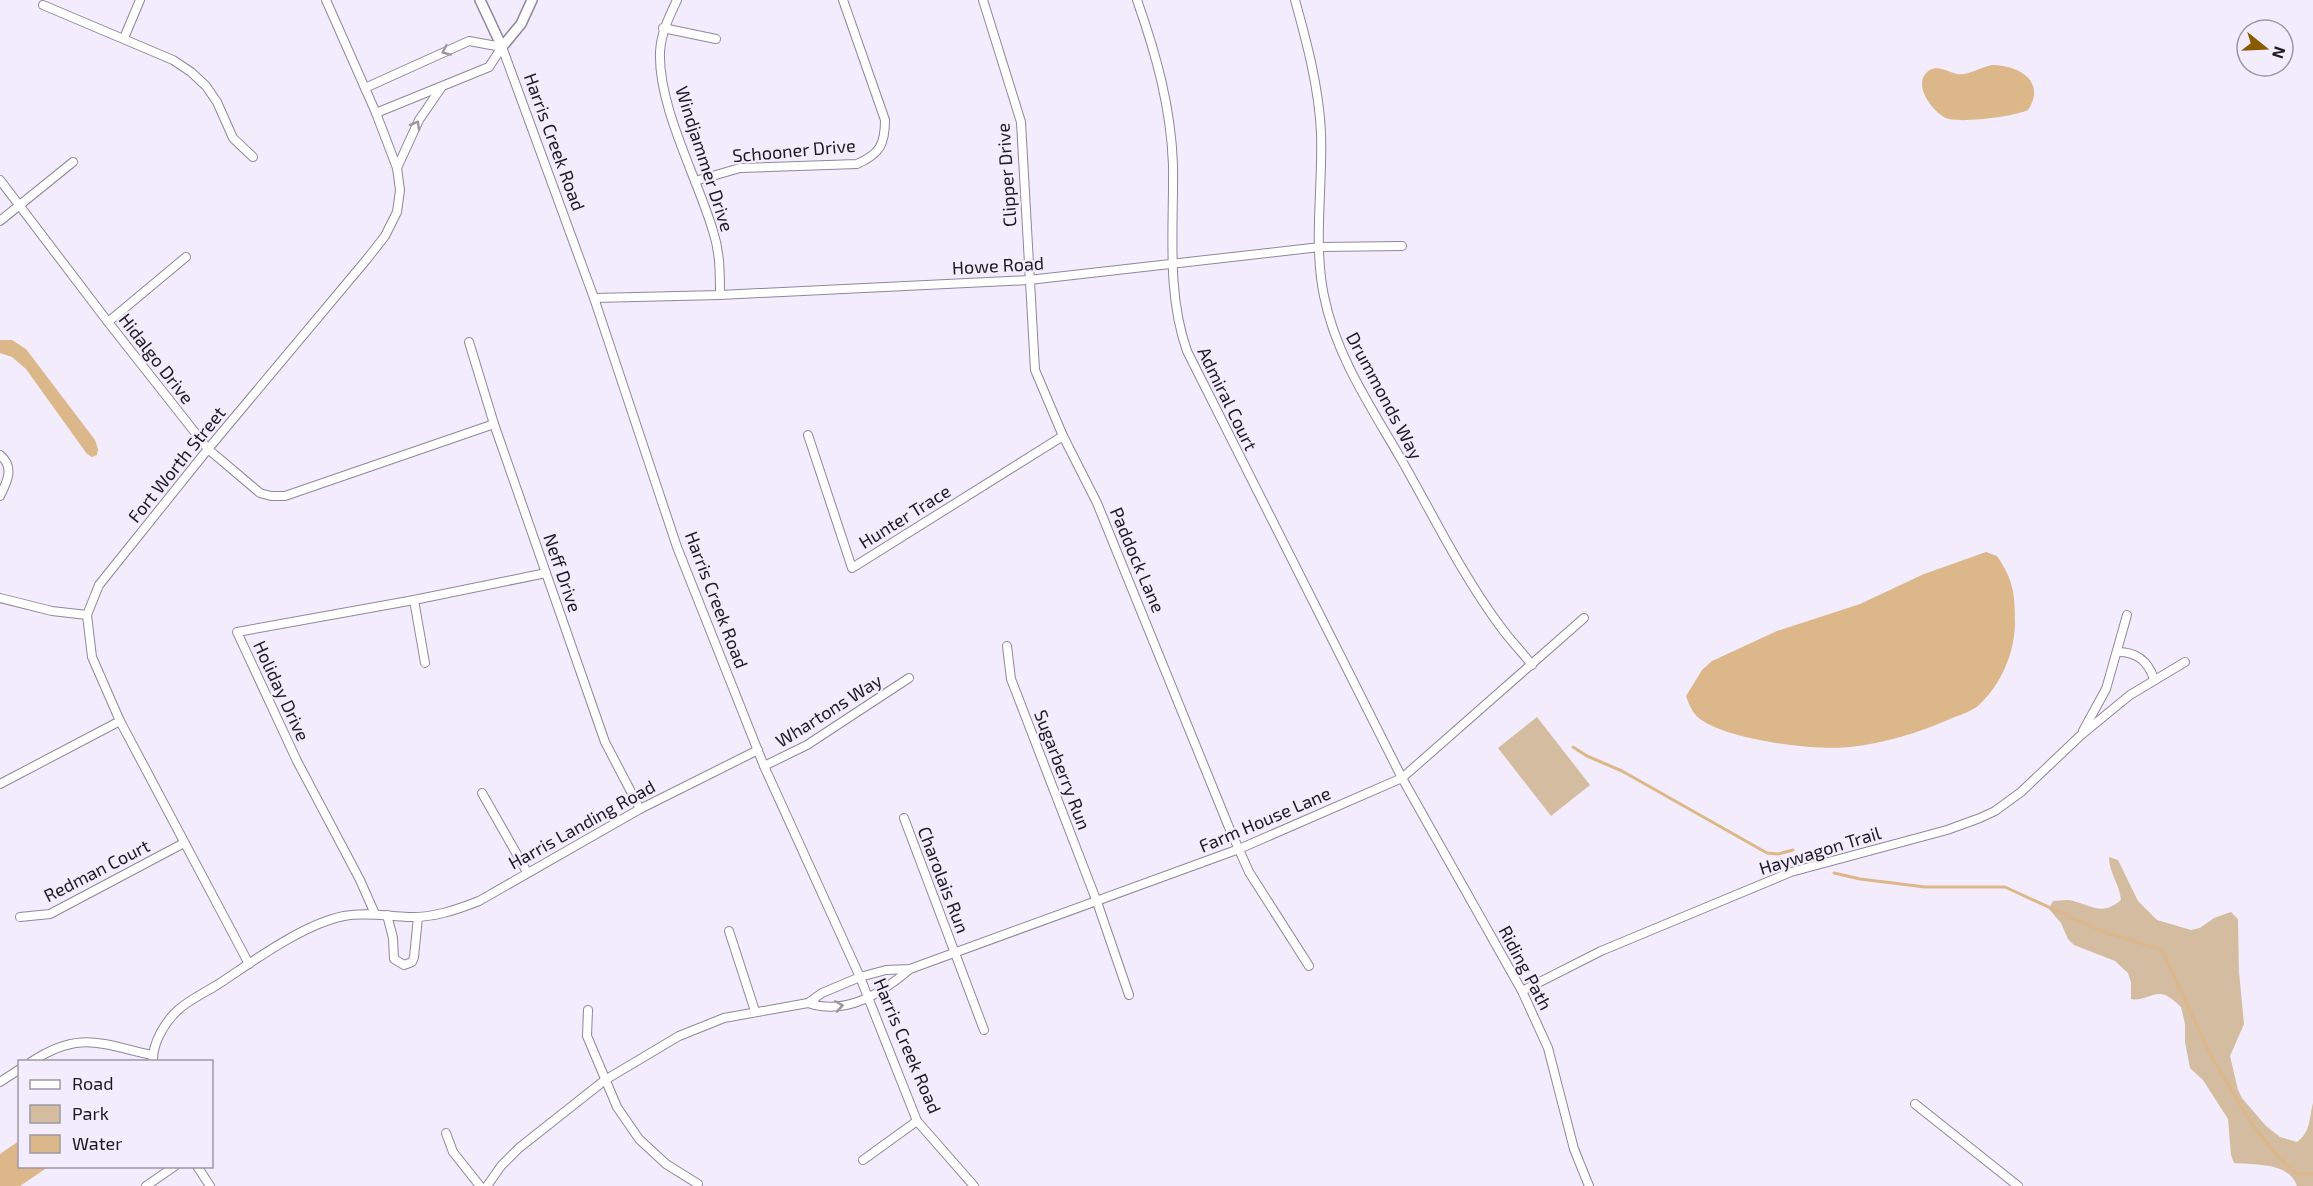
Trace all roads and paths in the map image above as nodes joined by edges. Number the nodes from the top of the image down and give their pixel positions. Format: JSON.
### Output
{"nodes":[{"id":1,"x":141,"y":0,"type":"edge"},
{"id":2,"x":326,"y":0,"type":"edge"},
{"id":3,"x":480,"y":0,"type":"edge"},
{"id":4,"x":532,"y":0,"type":"edge"},
{"id":5,"x":677,"y":0,"type":"edge"},
{"id":6,"x":843,"y":0,"type":"edge"},
{"id":7,"x":983,"y":0,"type":"edge"},
{"id":8,"x":1137,"y":0,"type":"edge"},
{"id":9,"x":1295,"y":0,"type":"edge"},
{"id":10,"x":43,"y":4,"type":"dead end"},
{"id":11,"x":663,"y":28,"type":"junction"},
{"id":12,"x":124,"y":38,"type":"junction"},
{"id":13,"x":716,"y":39,"type":"dead end"},
{"id":14,"x":502,"y":47,"type":"junction"},
{"id":15,"x":442,"y":86,"type":"junction"},
{"id":16,"x":365,"y":88,"type":"junction"},
{"id":17,"x":376,"y":113,"type":"junction"},
{"id":18,"x":253,"y":157,"type":"dead end"},
{"id":19,"x":73,"y":162,"type":"dead end"},
{"id":20,"x":397,"y":168,"type":"junction"},
{"id":21,"x":0,"y":180,"type":"edge"},
{"id":22,"x":695,"y":181,"type":"junction"},
{"id":23,"x":20,"y":206,"type":"junction"},
{"id":24,"x":0,"y":221,"type":"edge"},
{"id":25,"x":1402,"y":246,"type":"dead end"},
{"id":26,"x":1320,"y":247,"type":"junction"},
{"id":27,"x":186,"y":257,"type":"dead end"},
{"id":28,"x":1174,"y":265,"type":"junction"},
{"id":29,"x":1029,"y":280,"type":"junction"},
{"id":30,"x":720,"y":295,"type":"junction"},
{"id":31,"x":594,"y":298,"type":"junction"},
{"id":32,"x":108,"y":322,"type":"junction"},
{"id":33,"x":469,"y":342,"type":"dead end"},
{"id":34,"x":494,"y":424,"type":"junction"},
{"id":35,"x":808,"y":435,"type":"dead end"},
{"id":36,"x":1063,"y":436,"type":"junction"},
{"id":37,"x":208,"y":449,"type":"junction"},
{"id":38,"x":0,"y":455,"type":"edge"},
{"id":39,"x":0,"y":496,"type":"edge"},
{"id":40,"x":546,"y":573,"type":"junction"},
{"id":41,"x":0,"y":598,"type":"edge"},
{"id":42,"x":414,"y":600,"type":"junction"},
{"id":43,"x":87,"y":615,"type":"junction"},
{"id":44,"x":2127,"y":615,"type":"dead end"},
{"id":45,"x":1584,"y":618,"type":"dead end"},
{"id":46,"x":1007,"y":646,"type":"dead end"},
{"id":47,"x":2118,"y":652,"type":"junction"},
{"id":48,"x":2185,"y":662,"type":"dead end"},
{"id":49,"x":425,"y":663,"type":"dead end"},
{"id":50,"x":1532,"y":665,"type":"junction"},
{"id":51,"x":909,"y":678,"type":"dead end"},
{"id":52,"x":2154,"y":679,"type":"junction"},
{"id":53,"x":120,"y":721,"type":"junction"},
{"id":54,"x":2080,"y":736,"type":"junction"},
{"id":55,"x":758,"y":750,"type":"junction"},
{"id":56,"x":764,"y":766,"type":"junction"},
{"id":57,"x":1402,"y":778,"type":"junction"},
{"id":58,"x":0,"y":784,"type":"edge"},
{"id":59,"x":482,"y":793,"type":"dead end"},
{"id":60,"x":640,"y":809,"type":"junction"},
{"id":61,"x":904,"y":818,"type":"dead end"},
{"id":62,"x":184,"y":843,"type":"junction"},
{"id":63,"x":1239,"y":849,"type":"junction"},
{"id":64,"x":527,"y":872,"type":"junction"},
{"id":65,"x":1096,"y":902,"type":"junction"},
{"id":66,"x":375,"y":914,"type":"junction"},
{"id":67,"x":387,"y":915,"type":"junction"},
{"id":68,"x":20,"y":917,"type":"dead end"},
{"id":69,"x":418,"y":917,"type":"junction"},
{"id":70,"x":729,"y":931,"type":"dead end"},
{"id":71,"x":955,"y":953,"type":"junction"},
{"id":72,"x":249,"y":964,"type":"junction"},
{"id":73,"x":1309,"y":966,"type":"dead end"},
{"id":74,"x":910,"y":969,"type":"junction"},
{"id":75,"x":861,"y":977,"type":"junction"},
{"id":76,"x":1522,"y":991,"type":"junction"},
{"id":77,"x":1129,"y":995,"type":"dead end"},
{"id":78,"x":869,"y":997,"type":"junction"},
{"id":79,"x":808,"y":1003,"type":"junction"},
{"id":80,"x":588,"y":1010,"type":"dead end"},
{"id":81,"x":755,"y":1011,"type":"junction"},
{"id":82,"x":984,"y":1030,"type":"dead end"},
{"id":83,"x":152,"y":1058,"type":"edge"},
{"id":84,"x":34,"y":1060,"type":"edge"},
{"id":85,"x":18,"y":1070,"type":"edge"},
{"id":86,"x":605,"y":1080,"type":"junction"},
{"id":87,"x":0,"y":1082,"type":"edge"},
{"id":88,"x":1915,"y":1104,"type":"dead end"},
{"id":89,"x":917,"y":1121,"type":"junction"},
{"id":90,"x":446,"y":1133,"type":"dead end"},
{"id":91,"x":863,"y":1160,"type":"dead end"},
{"id":92,"x":174,"y":1168,"type":"edge"},
{"id":93,"x":198,"y":1168,"type":"edge"},
{"id":94,"x":698,"y":1184,"type":"dead end"},
{"id":95,"x":146,"y":1186,"type":"edge"},
{"id":96,"x":210,"y":1186,"type":"edge"},
{"id":97,"x":480,"y":1186,"type":"edge"},
{"id":98,"x":487,"y":1186,"type":"edge"},
{"id":99,"x":974,"y":1186,"type":"edge"},
{"id":100,"x":1589,"y":1186,"type":"edge"},
{"id":101,"x":2018,"y":1186,"type":"edge"}],
"edges":[{"from":1,"to":12,"type":"street"},
{"from":2,"to":16,"type":"street","name":"Fort Worth Street"},
{"from":3,"to":14,"type":"street","name":"Harris Creek Road"},
{"from":4,"to":14,"type":"street"},
{"from":5,"to":11,"type":"street","name":"Windjammer Drive"},
{"from":6,"to":22,"type":"street","name":"Schooner Drive"},
{"from":7,"to":29,"type":"street","name":"Clipper Drive"},
{"from":8,"to":28,"type":"street","name":"Admiral Court"},
{"from":9,"to":26,"type":"street","name":"Drummonds Way"},
{"from":10,"to":12,"type":"street"},
{"from":11,"to":13,"type":"street"},
{"from":11,"to":22,"type":"street","name":"Windjammer Drive"},
{"from":12,"to":18,"type":"street"},
{"from":14,"to":15,"type":"street"},
{"from":14,"to":16,"type":"street","one_way":true},
{"from":14,"to":31,"type":"street","name":"Harris Creek Road"},
{"from":15,"to":17,"type":"street"},
{"from":20,"to":15,"type":"street","one_way":true},
{"from":16,"to":17,"type":"street","name":"Fort Worth Street"},
{"from":17,"to":20,"type":"street","name":"Fort Worth Street"},
{"from":19,"to":23,"type":"street"},
{"from":20,"to":37,"type":"street","name":"Fort Worth Street"},
{"from":21,"to":23,"type":"street","name":"Hidalgo Drive"},
{"from":22,"to":30,"type":"street","name":"Windjammer Drive"},
{"from":23,"to":24,"type":"street"},
{"from":23,"to":32,"type":"street","name":"Hidalgo Drive"},
{"from":25,"to":26,"type":"street","name":"Howe Road"},
{"from":26,"to":28,"type":"street","name":"Howe Road"},
{"from":26,"to":50,"type":"street","name":"Drummonds Way"},
{"from":27,"to":32,"type":"street"},
{"from":28,"to":29,"type":"street","name":"Howe Road"},
{"from":28,"to":57,"type":"street","name":"Admiral Court"},
{"from":29,"to":30,"type":"street","name":"Howe Road"},
{"from":29,"to":36,"type":"street","name":"Paddock Lane"},
{"from":30,"to":31,"type":"street","name":"Howe Road"},
{"from":31,"to":55,"type":"street","name":"Harris Creek Road"},
{"from":32,"to":37,"type":"street","name":"Hidalgo Drive"},
{"from":33,"to":34,"type":"street","name":"Neff Drive"},
{"from":34,"to":37,"type":"street","name":"Hidalgo Drive"},
{"from":34,"to":40,"type":"street","name":"Neff Drive"},
{"from":35,"to":36,"type":"street","name":"Hunter Trace"},
{"from":36,"to":63,"type":"street","name":"Paddock Lane"},
{"from":37,"to":43,"type":"street","name":"Fort Worth Street"},
{"from":38,"to":39,"type":"street"},
{"from":40,"to":42,"type":"street","name":"Holiday Drive"},
{"from":40,"to":60,"type":"street","name":"Neff Drive"},
{"from":41,"to":43,"type":"street"},
{"from":42,"to":49,"type":"street"},
{"from":42,"to":66,"type":"street","name":"Holiday Drive"},
{"from":43,"to":53,"type":"street","name":"Fort Worth Street"},
{"from":44,"to":47,"type":"street","name":"Haywagon Trail"},
{"from":45,"to":50,"type":"street","name":"Farm House Lane"},
{"from":46,"to":65,"type":"street","name":"Sugarberry Run"},
{"from":47,"to":52,"type":"street"},
{"from":47,"to":54,"type":"street","name":"Haywagon Trail"},
{"from":48,"to":52,"type":"street","name":"Haywagon Trail"},
{"from":50,"to":57,"type":"street","name":"Farm House Lane"},
{"from":51,"to":56,"type":"street","name":"Whartons Way"},
{"from":52,"to":54,"type":"street","name":"Haywagon Trail"},
{"from":53,"to":58,"type":"street"},
{"from":53,"to":62,"type":"street","name":"Fort Worth Street"},
{"from":54,"to":76,"type":"street","name":"Haywagon Trail"},
{"from":55,"to":56,"type":"street","name":"Harris Creek Road"},
{"from":55,"to":60,"type":"street","name":"Harris Landing Road"},
{"from":56,"to":75,"type":"street","name":"Harris Creek Road"},
{"from":57,"to":63,"type":"street","name":"Farm House Lane"},
{"from":57,"to":76,"type":"street","name":"Riding Path"},
{"from":59,"to":64,"type":"street"},
{"from":60,"to":64,"type":"street","name":"Harris Landing Road"},
{"from":61,"to":71,"type":"street","name":"Charolais Run"},
{"from":62,"to":68,"type":"street","name":"Redman Court"},
{"from":62,"to":72,"type":"street","name":"Fort Worth Street"},
{"from":63,"to":65,"type":"street","name":"Farm House Lane"},
{"from":63,"to":73,"type":"street","name":"Paddock Lane"},
{"from":64,"to":69,"type":"street","name":"Harris Landing Road"},
{"from":65,"to":71,"type":"street","name":"Farm House Lane"},
{"from":65,"to":77,"type":"street","name":"Sugarberry Run"},
{"from":66,"to":67,"type":"street","name":"Harris Landing Road"},
{"from":66,"to":72,"type":"street","name":"Harris Landing Road"},
{"from":67,"to":69,"type":"street","name":"Harris Landing Road"},
{"from":67,"to":69,"type":"street"},
{"from":70,"to":81,"type":"street"},
{"from":71,"to":74,"type":"street","name":"Farm House Lane"},
{"from":71,"to":82,"type":"street","name":"Charolais Run"},
{"from":72,"to":83,"type":"street","name":"Harris Landing Road"},
{"from":74,"to":75,"type":"street","name":"Farm House Lane"},
{"from":74,"to":78,"type":"street","name":"Farm House Lane"},
{"from":75,"to":78,"type":"street","name":"Harris Creek Road"},
{"from":75,"to":79,"type":"street","name":"Farm House Lane"},
{"from":76,"to":100,"type":"street","name":"Riding Path"},
{"from":79,"to":78,"type":"street","name":"Farm House Lane","one_way":true},
{"from":78,"to":89,"type":"street","name":"Harris Creek Road"},
{"from":79,"to":81,"type":"street"},
{"from":80,"to":86,"type":"street"},
{"from":81,"to":86,"type":"street"},
{"from":83,"to":84,"type":"street"},
{"from":85,"to":87,"type":"street"},
{"from":86,"to":94,"type":"street"},
{"from":86,"to":98,"type":"street"},
{"from":88,"to":101,"type":"street"},
{"from":89,"to":91,"type":"street"},
{"from":89,"to":99,"type":"street","name":"Harris Creek Road"},
{"from":90,"to":97,"type":"street"},
{"from":92,"to":95,"type":"street"},
{"from":93,"to":96,"type":"street"}]}
